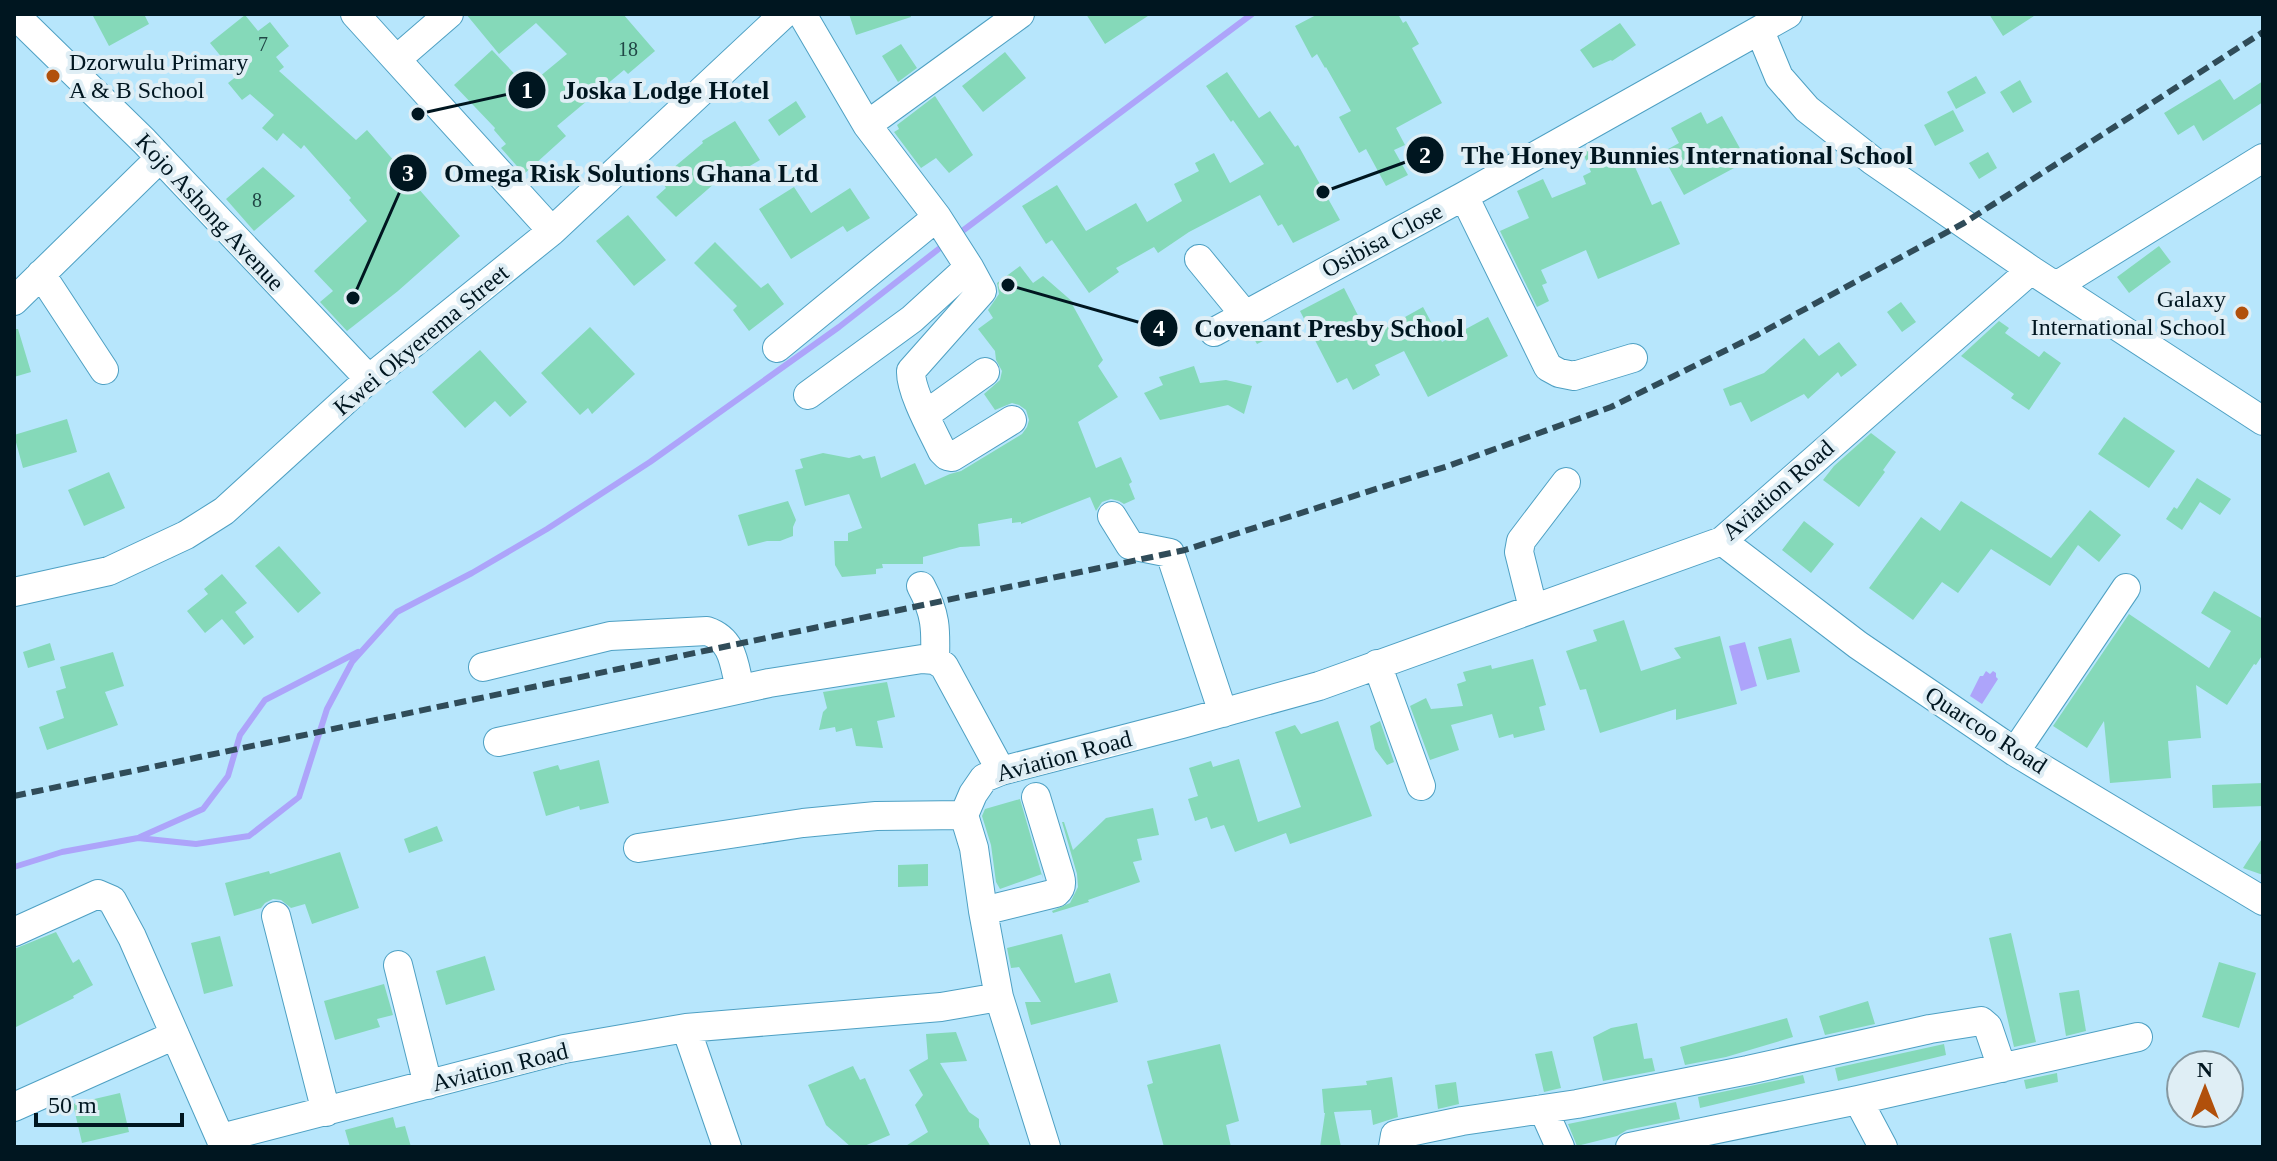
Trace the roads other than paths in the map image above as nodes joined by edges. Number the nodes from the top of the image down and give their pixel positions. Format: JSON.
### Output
{"nodes":[{"id":1,"x":355,"y":14,"type":"edge"},
{"id":2,"x":449,"y":14,"type":"edge"},
{"id":3,"x":784,"y":14,"type":"edge"},
{"id":4,"x":802,"y":14,"type":"edge"},
{"id":5,"x":1020,"y":14,"type":"edge"},
{"id":6,"x":1788,"y":14,"type":"edge"},
{"id":7,"x":18,"y":25,"type":"edge"},
{"id":8,"x":1760,"y":31,"type":"junction"},
{"id":9,"x":397,"y":59,"type":"junction"},
{"id":10,"x":867,"y":125,"type":"junction"},
{"id":11,"x":2263,"y":158,"type":"edge"},
{"id":12,"x":159,"y":159,"type":"junction"},
{"id":13,"x":1464,"y":196,"type":"junction"},
{"id":14,"x":552,"y":231,"type":"junction"},
{"id":15,"x":955,"y":244,"type":"junction"},
{"id":16,"x":1199,"y":259,"type":"dead end"},
{"id":17,"x":2031,"y":270,"type":"junction"},
{"id":18,"x":41,"y":274,"type":"junction"},
{"id":19,"x":2056,"y":286,"type":"junction"},
{"id":20,"x":14,"y":301,"type":"edge"},
{"id":21,"x":1245,"y":315,"type":"junction"},
{"id":22,"x":1214,"y":332,"type":"dead end"},
{"id":23,"x":777,"y":348,"type":"dead end"},
{"id":24,"x":1633,"y":358,"type":"dead end"},
{"id":25,"x":104,"y":370,"type":"dead end"},
{"id":26,"x":985,"y":372,"type":"dead end"},
{"id":27,"x":369,"y":379,"type":"junction"},
{"id":28,"x":808,"y":395,"type":"dead end"},
{"id":29,"x":925,"y":415,"type":"junction"},
{"id":30,"x":1012,"y":420,"type":"dead end"},
{"id":31,"x":2263,"y":421,"type":"edge"},
{"id":32,"x":1566,"y":482,"type":"dead end"},
{"id":33,"x":1112,"y":516,"type":"dead end"},
{"id":34,"x":1722,"y":541,"type":"junction"},
{"id":35,"x":921,"y":586,"type":"dead end"},
{"id":36,"x":2126,"y":588,"type":"dead end"},
{"id":37,"x":14,"y":592,"type":"edge"},
{"id":38,"x":1533,"y":608,"type":"junction"},
{"id":39,"x":935,"y":660,"type":"junction"},
{"id":40,"x":1377,"y":664,"type":"junction"},
{"id":41,"x":483,"y":667,"type":"dead end"},
{"id":42,"x":740,"y":689,"type":"junction"},
{"id":43,"x":1223,"y":713,"type":"junction"},
{"id":44,"x":498,"y":742,"type":"dead end"},
{"id":45,"x":2015,"y":752,"type":"junction"},
{"id":46,"x":1001,"y":771,"type":"junction"},
{"id":47,"x":1421,"y":786,"type":"dead end"},
{"id":48,"x":1036,"y":797,"type":"dead end"},
{"id":49,"x":964,"y":815,"type":"junction"},
{"id":50,"x":638,"y":848,"type":"dead end"},
{"id":51,"x":2263,"y":901,"type":"edge"},
{"id":52,"x":983,"y":911,"type":"junction"},
{"id":53,"x":276,"y":916,"type":"dead end"},
{"id":54,"x":14,"y":932,"type":"edge"},
{"id":55,"x":398,"y":965,"type":"dead end"},
{"id":56,"x":999,"y":997,"type":"junction"},
{"id":57,"x":686,"y":1028,"type":"junction"},
{"id":58,"x":175,"y":1035,"type":"junction"},
{"id":59,"x":2138,"y":1037,"type":"dead end"},
{"id":60,"x":2002,"y":1068,"type":"junction"},
{"id":61,"x":428,"y":1085,"type":"junction"},
{"id":62,"x":1858,"y":1100,"type":"junction"},
{"id":63,"x":14,"y":1107,"type":"edge"},
{"id":64,"x":1543,"y":1109,"type":"junction"},
{"id":65,"x":326,"y":1112,"type":"junction"},
{"id":66,"x":223,"y":1143,"type":"edge"},
{"id":67,"x":727,"y":1147,"type":"edge"},
{"id":68,"x":1046,"y":1147,"type":"edge"},
{"id":69,"x":1393,"y":1147,"type":"edge"},
{"id":70,"x":1560,"y":1147,"type":"edge"},
{"id":71,"x":1630,"y":1147,"type":"edge"},
{"id":72,"x":1883,"y":1147,"type":"edge"}],
"edges":[{"from":1,"to":9,"type":"street"},
{"from":2,"to":9,"type":"street"},
{"from":3,"to":14,"type":"street","name":"Kwei Okyerema Street"},
{"from":4,"to":10,"type":"street"},
{"from":5,"to":10,"type":"street"},
{"from":6,"to":8,"type":"street","name":"Osibisa Close"},
{"from":7,"to":12,"type":"street","name":"Kojo Ashong Avenue"},
{"from":8,"to":13,"type":"street","name":"Osibisa Close"},
{"from":8,"to":17,"type":"street"},
{"from":9,"to":14,"type":"street"},
{"from":10,"to":15,"type":"street"},
{"from":11,"to":19,"type":"street"},
{"from":12,"to":18,"type":"street"},
{"from":12,"to":27,"type":"street","name":"Kojo Ashong Avenue"},
{"from":13,"to":21,"type":"street","name":"Osibisa Close"},
{"from":13,"to":24,"type":"street"},
{"from":14,"to":27,"type":"street","name":"Kwei Okyerema Street"},
{"from":15,"to":23,"type":"street"},
{"from":15,"to":28,"type":"street"},
{"from":15,"to":29,"type":"street"},
{"from":16,"to":21,"type":"street"},
{"from":17,"to":19,"type":"street"},
{"from":17,"to":34,"type":"street","name":"Aviation Road"},
{"from":18,"to":20,"type":"street"},
{"from":18,"to":25,"type":"street"},
{"from":19,"to":31,"type":"street"},
{"from":21,"to":22,"type":"street","name":"Osibisa Close"},
{"from":26,"to":29,"type":"street"},
{"from":27,"to":37,"type":"street","name":"Kwei Okyerema Street"},
{"from":29,"to":30,"type":"street"},
{"from":32,"to":38,"type":"street"},
{"from":33,"to":43,"type":"street"},
{"from":34,"to":38,"type":"street","name":"Aviation Road"},
{"from":34,"to":45,"type":"street","name":"Quarcoo Road"},
{"from":35,"to":39,"type":"street"},
{"from":36,"to":45,"type":"street"},
{"from":38,"to":40,"type":"street","name":"Aviation Road"},
{"from":39,"to":42,"type":"street"},
{"from":39,"to":46,"type":"street"},
{"from":40,"to":43,"type":"street","name":"Aviation Road"},
{"from":40,"to":47,"type":"street"},
{"from":41,"to":42,"type":"street"},
{"from":42,"to":44,"type":"street"},
{"from":43,"to":46,"type":"street","name":"Aviation Road"},
{"from":45,"to":51,"type":"street","name":"Quarcoo Road"},
{"from":46,"to":49,"type":"street","name":"Aviation Road"},
{"from":48,"to":52,"type":"street"},
{"from":49,"to":50,"type":"street"},
{"from":49,"to":52,"type":"street"},
{"from":52,"to":56,"type":"street"},
{"from":53,"to":65,"type":"street"},
{"from":54,"to":58,"type":"street"},
{"from":55,"to":61,"type":"street"},
{"from":56,"to":57,"type":"street","name":"Aviation Road"},
{"from":56,"to":68,"type":"street"},
{"from":57,"to":61,"type":"street","name":"Aviation Road"},
{"from":57,"to":67,"type":"street"},
{"from":58,"to":63,"type":"street"},
{"from":58,"to":66,"type":"street"},
{"from":59,"to":60,"type":"street"},
{"from":60,"to":62,"type":"street"},
{"from":60,"to":64,"type":"street"},
{"from":61,"to":65,"type":"street","name":"Aviation Road"},
{"from":62,"to":71,"type":"street"},
{"from":62,"to":72,"type":"street"},
{"from":64,"to":69,"type":"street"},
{"from":64,"to":70,"type":"street"},
{"from":65,"to":66,"type":"street","name":"Aviation Road"}]}
